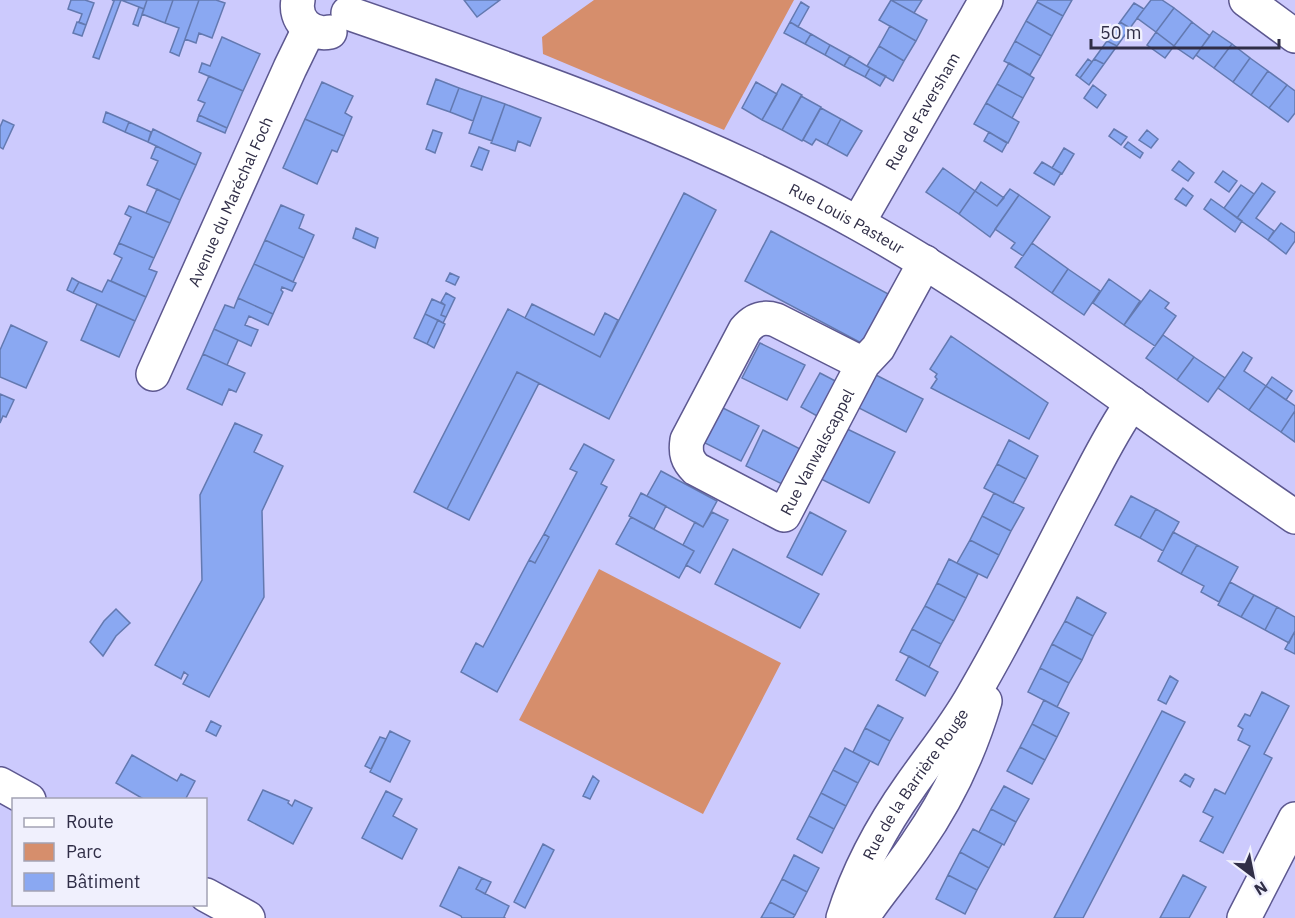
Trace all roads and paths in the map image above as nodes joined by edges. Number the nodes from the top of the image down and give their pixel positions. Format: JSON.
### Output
{"nodes":[{"id":1,"x":986,"y":0,"type":"edge"},
{"id":2,"x":1246,"y":0,"type":"edge"},
{"id":3,"x":349,"y":6,"type":"edge"},
{"id":4,"x":304,"y":15,"type":"edge"},
{"id":5,"x":1295,"y":36,"type":"edge"},
{"id":6,"x":858,"y":223,"type":"junction"},
{"id":7,"x":925,"y":262,"type":"junction"},
{"id":8,"x":863,"y":364,"type":"junction"},
{"id":9,"x":153,"y":374,"type":"dead end"},
{"id":10,"x":1132,"y":403,"type":"junction"},
{"id":11,"x":1295,"y":517,"type":"edge"},
{"id":12,"x":996,"y":656,"type":"junction"},
{"id":13,"x":0,"y":784,"type":"edge"},
{"id":14,"x":25,"y":798,"type":"edge"},
{"id":15,"x":1295,"y":819,"type":"edge"},
{"id":16,"x":207,"y":896,"type":"edge"},
{"id":17,"x":248,"y":918,"type":"edge"},
{"id":18,"x":843,"y":918,"type":"edge"},
{"id":19,"x":861,"y":918,"type":"edge"},
{"id":20,"x":1244,"y":918,"type":"edge"}],
"edges":[{"from":1,"to":6,"type":"street","name":"Rue de Faversham"},
{"from":2,"to":5,"type":"street"},
{"from":3,"to":4,"type":"street"},
{"from":3,"to":6,"type":"street","name":"Rue Louis Pasteur"},
{"from":4,"to":9,"type":"street","name":"Avenue du Maréchal Foch"},
{"from":6,"to":7,"type":"street","name":"Rue Louis Pasteur"},
{"from":7,"to":8,"type":"street","name":"Rue Vanwalscappel"},
{"from":7,"to":10,"type":"street","name":"Rue Louis Pasteur"},
{"from":8,"to":8,"type":"street","name":"Rue Vanwalscappel"},
{"from":10,"to":11,"type":"street","name":"Rue Louis Pasteur"},
{"from":10,"to":12,"type":"street","name":"Rue de la Barrière Rouge"},
{"from":12,"to":18,"type":"street","name":"Rue de la Barrière Rouge"},
{"from":12,"to":19,"type":"street","name":"Rue de la Barrière Rouge"},
{"from":13,"to":14,"type":"street"},
{"from":15,"to":20,"type":"street"},
{"from":16,"to":17,"type":"street"}]}
